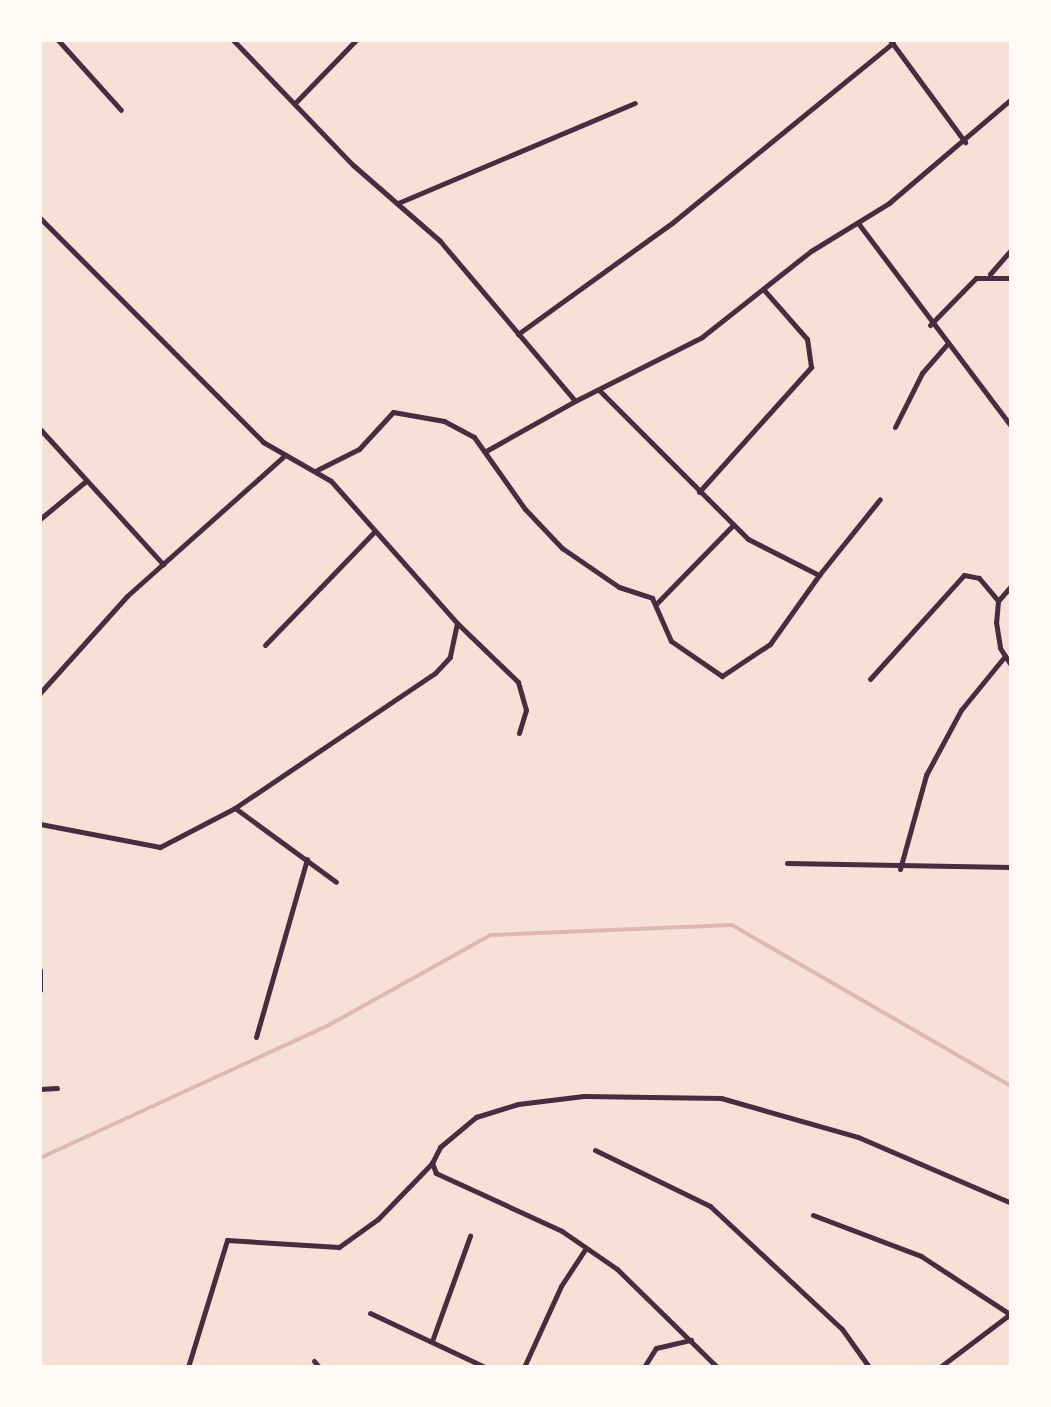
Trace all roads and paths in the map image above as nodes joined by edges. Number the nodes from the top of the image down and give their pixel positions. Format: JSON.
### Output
{"nodes":[{"id":1,"x":58,"y":40,"type":"edge"},
{"id":2,"x":233,"y":40,"type":"edge"},
{"id":3,"x":356,"y":40,"type":"edge"},
{"id":4,"x":892,"y":42,"type":"edge"},
{"id":5,"x":1011,"y":99,"type":"edge"},
{"id":6,"x":635,"y":103,"type":"dead end"},
{"id":7,"x":295,"y":104,"type":"junction"},
{"id":8,"x":121,"y":110,"type":"dead end"},
{"id":9,"x":964,"y":142,"type":"junction"},
{"id":10,"x":398,"y":203,"type":"junction"},
{"id":11,"x":40,"y":218,"type":"edge"},
{"id":12,"x":858,"y":223,"type":"junction"},
{"id":13,"x":1011,"y":250,"type":"edge"},
{"id":14,"x":990,"y":274,"type":"junction"},
{"id":15,"x":1011,"y":278,"type":"edge"},
{"id":16,"x":764,"y":290,"type":"junction"},
{"id":17,"x":930,"y":325,"type":"junction"},
{"id":18,"x":518,"y":334,"type":"junction"},
{"id":19,"x":946,"y":345,"type":"junction"},
{"id":20,"x":600,"y":391,"type":"junction"},
{"id":21,"x":575,"y":402,"type":"junction"},
{"id":22,"x":1011,"y":426,"type":"edge"},
{"id":23,"x":895,"y":427,"type":"dead end"},
{"id":24,"x":40,"y":429,"type":"edge"},
{"id":25,"x":486,"y":451,"type":"junction"},
{"id":26,"x":284,"y":455,"type":"junction"},
{"id":27,"x":316,"y":470,"type":"junction"},
{"id":28,"x":86,"y":481,"type":"junction"},
{"id":29,"x":699,"y":492,"type":"junction"},
{"id":30,"x":880,"y":499,"type":"dead end"},
{"id":31,"x":40,"y":520,"type":"edge"},
{"id":32,"x":733,"y":525,"type":"junction"},
{"id":33,"x":374,"y":532,"type":"junction"},
{"id":34,"x":163,"y":564,"type":"junction"},
{"id":35,"x":818,"y":575,"type":"junction"},
{"id":36,"x":1011,"y":586,"type":"edge"},
{"id":37,"x":998,"y":602,"type":"junction"},
{"id":38,"x":656,"y":604,"type":"junction"},
{"id":39,"x":458,"y":623,"type":"junction"},
{"id":40,"x":264,"y":645,"type":"dead end"},
{"id":41,"x":1005,"y":656,"type":"junction"},
{"id":42,"x":1011,"y":665,"type":"edge"},
{"id":43,"x":870,"y":679,"type":"dead end"},
{"id":44,"x":40,"y":693,"type":"edge"},
{"id":45,"x":519,"y":733,"type":"dead end"},
{"id":46,"x":235,"y":808,"type":"junction"},
{"id":47,"x":40,"y":824,"type":"edge"},
{"id":48,"x":307,"y":858,"type":"junction"},
{"id":49,"x":787,"y":863,"type":"dead end"},
{"id":50,"x":1011,"y":867,"type":"edge"},
{"id":51,"x":900,"y":869,"type":"junction"},
{"id":52,"x":336,"y":882,"type":"dead end"},
{"id":53,"x":40,"y":970,"type":"edge"},
{"id":54,"x":40,"y":990,"type":"edge"},
{"id":55,"x":256,"y":1037,"type":"dead end"},
{"id":56,"x":56,"y":1088,"type":"dead end"},
{"id":57,"x":40,"y":1089,"type":"edge"},
{"id":58,"x":595,"y":1150,"type":"dead end"},
{"id":59,"x":432,"y":1163,"type":"junction"},
{"id":60,"x":1011,"y":1204,"type":"edge"},
{"id":61,"x":813,"y":1216,"type":"dead end"},
{"id":62,"x":470,"y":1236,"type":"dead end"},
{"id":63,"x":586,"y":1248,"type":"junction"},
{"id":64,"x":370,"y":1314,"type":"dead end"},
{"id":65,"x":1011,"y":1314,"type":"edge"},
{"id":66,"x":691,"y":1340,"type":"junction"},
{"id":67,"x":432,"y":1341,"type":"junction"},
{"id":68,"x":188,"y":1367,"type":"edge"},
{"id":69,"x":486,"y":1367,"type":"edge"},
{"id":70,"x":524,"y":1367,"type":"edge"},
{"id":71,"x":644,"y":1367,"type":"edge"},
{"id":72,"x":718,"y":1367,"type":"edge"},
{"id":73,"x":869,"y":1367,"type":"edge"},
{"id":74,"x":940,"y":1367,"type":"edge"}],
"edges":[{"from":1,"to":8,"type":"street"},
{"from":2,"to":7,"type":"street"},
{"from":3,"to":7,"type":"street"},
{"from":4,"to":9,"type":"street"},
{"from":4,"to":18,"type":"street"},
{"from":5,"to":9,"type":"street"},
{"from":6,"to":10,"type":"street"},
{"from":7,"to":10,"type":"street"},
{"from":9,"to":12,"type":"street"},
{"from":10,"to":18,"type":"street"},
{"from":11,"to":26,"type":"street"},
{"from":12,"to":16,"type":"street"},
{"from":12,"to":17,"type":"street"},
{"from":13,"to":14,"type":"street"},
{"from":14,"to":15,"type":"street"},
{"from":14,"to":17,"type":"street"},
{"from":16,"to":20,"type":"street"},
{"from":16,"to":29,"type":"street"},
{"from":17,"to":19,"type":"street"},
{"from":18,"to":21,"type":"street"},
{"from":19,"to":22,"type":"street"},
{"from":19,"to":23,"type":"street"},
{"from":20,"to":21,"type":"street"},
{"from":20,"to":29,"type":"street"},
{"from":21,"to":25,"type":"street"},
{"from":24,"to":28,"type":"street"},
{"from":25,"to":27,"type":"street"},
{"from":25,"to":38,"type":"street"},
{"from":26,"to":27,"type":"street"},
{"from":26,"to":34,"type":"street"},
{"from":27,"to":33,"type":"street"},
{"from":28,"to":31,"type":"street"},
{"from":28,"to":34,"type":"street"},
{"from":29,"to":32,"type":"street"},
{"from":30,"to":35,"type":"street"},
{"from":32,"to":35,"type":"street"},
{"from":32,"to":38,"type":"street"},
{"from":33,"to":39,"type":"street"},
{"from":33,"to":40,"type":"street"},
{"from":34,"to":44,"type":"street"},
{"from":35,"to":38,"type":"street"},
{"from":36,"to":37,"type":"street"},
{"from":37,"to":41,"type":"street"},
{"from":37,"to":43,"type":"street"},
{"from":39,"to":45,"type":"street"},
{"from":39,"to":46,"type":"street"},
{"from":41,"to":42,"type":"street"},
{"from":41,"to":51,"type":"street"},
{"from":46,"to":47,"type":"street"},
{"from":46,"to":48,"type":"street"},
{"from":48,"to":52,"type":"street"},
{"from":48,"to":55,"type":"street"},
{"from":49,"to":51,"type":"street"},
{"from":50,"to":51,"type":"street"},
{"from":53,"to":54,"type":"street"},
{"from":56,"to":57,"type":"street"},
{"from":58,"to":73,"type":"street"},
{"from":59,"to":60,"type":"street"},
{"from":59,"to":63,"type":"street"},
{"from":59,"to":68,"type":"street"},
{"from":61,"to":65,"type":"street"},
{"from":62,"to":67,"type":"street"},
{"from":63,"to":66,"type":"street"},
{"from":63,"to":70,"type":"street"},
{"from":64,"to":67,"type":"street"},
{"from":65,"to":74,"type":"street"},
{"from":66,"to":71,"type":"street"},
{"from":66,"to":72,"type":"street"},
{"from":67,"to":69,"type":"street"}]}
